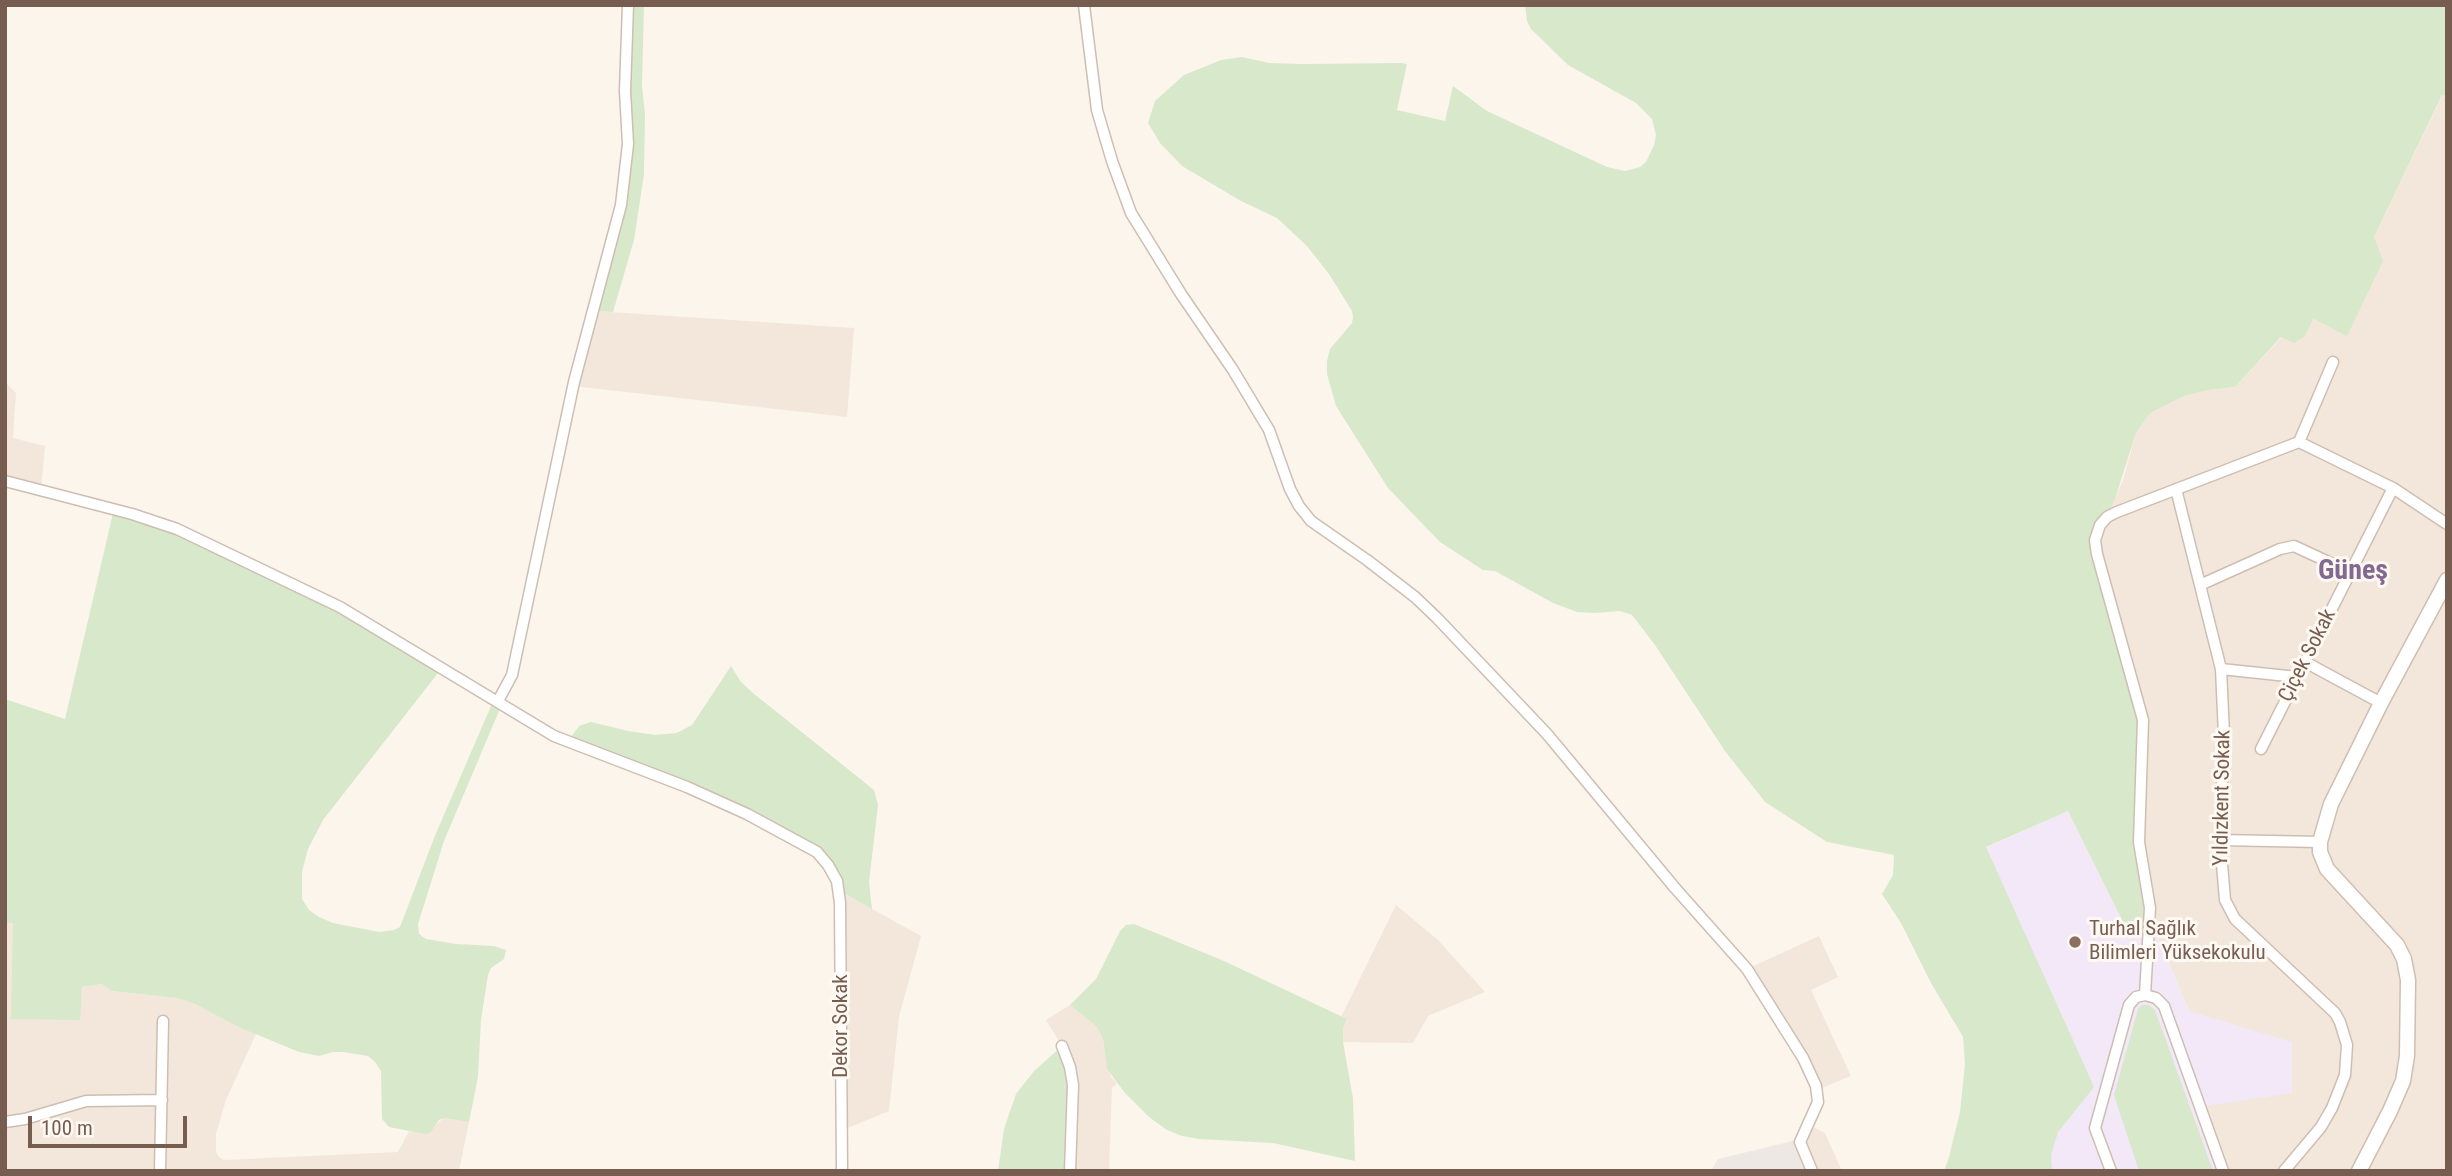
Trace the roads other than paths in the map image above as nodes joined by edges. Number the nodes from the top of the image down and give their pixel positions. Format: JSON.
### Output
{"nodes":[{"id":1,"x":628,"y":5,"type":"edge"},
{"id":2,"x":1084,"y":5,"type":"edge"},
{"id":3,"x":2333,"y":362,"type":"dead end"},
{"id":4,"x":2299,"y":442,"type":"junction"},
{"id":5,"x":5,"y":481,"type":"edge"},
{"id":6,"x":2393,"y":488,"type":"junction"},
{"id":7,"x":2176,"y":489,"type":"junction"},
{"id":8,"x":2447,"y":524,"type":"edge"},
{"id":9,"x":2350,"y":572,"type":"junction"},
{"id":10,"x":2447,"y":580,"type":"edge"},
{"id":11,"x":2200,"y":585,"type":"junction"},
{"id":12,"x":2305,"y":662,"type":"junction"},
{"id":13,"x":2221,"y":669,"type":"junction"},
{"id":14,"x":2297,"y":677,"type":"junction"},
{"id":15,"x":498,"y":701,"type":"junction"},
{"id":16,"x":2381,"y":703,"type":"junction"},
{"id":17,"x":2260,"y":749,"type":"dead end"},
{"id":18,"x":2220,"y":841,"type":"junction"},
{"id":19,"x":2320,"y":842,"type":"junction"},
{"id":20,"x":2145,"y":995,"type":"junction"},
{"id":21,"x":163,"y":1021,"type":"dead end"},
{"id":22,"x":1062,"y":1046,"type":"dead end"},
{"id":23,"x":162,"y":1100,"type":"junction"},
{"id":24,"x":5,"y":1122,"type":"edge"},
{"id":25,"x":160,"y":1171,"type":"edge"},
{"id":26,"x":842,"y":1171,"type":"edge"},
{"id":27,"x":1070,"y":1171,"type":"edge"},
{"id":28,"x":1812,"y":1171,"type":"edge"},
{"id":29,"x":2110,"y":1171,"type":"edge"},
{"id":30,"x":2223,"y":1171,"type":"edge"},
{"id":31,"x":2284,"y":1171,"type":"edge"},
{"id":32,"x":2359,"y":1171,"type":"edge"}],
"edges":[{"from":1,"to":15,"type":"street"},
{"from":2,"to":28,"type":"street"},
{"from":3,"to":4,"type":"street"},
{"from":4,"to":6,"type":"street"},
{"from":4,"to":7,"type":"street"},
{"from":5,"to":15,"type":"street"},
{"from":6,"to":8,"type":"street"},
{"from":6,"to":9,"type":"street","name":"Çiçek Sokak"},
{"from":7,"to":11,"type":"street","name":"Yıldızkent Sokak"},
{"from":7,"to":20,"type":"street"},
{"from":9,"to":11,"type":"street"},
{"from":9,"to":12,"type":"street","name":"Çiçek Sokak"},
{"from":10,"to":16,"type":"street"},
{"from":11,"to":13,"type":"street","name":"Yıldızkent Sokak"},
{"from":12,"to":14,"type":"street","name":"Çiçek Sokak"},
{"from":12,"to":16,"type":"street"},
{"from":13,"to":14,"type":"street"},
{"from":13,"to":18,"type":"street","name":"Yıldızkent Sokak"},
{"from":14,"to":17,"type":"street","name":"Çiçek Sokak"},
{"from":15,"to":26,"type":"street","name":"Dekor Sokak"},
{"from":16,"to":19,"type":"street"},
{"from":18,"to":19,"type":"street"},
{"from":18,"to":31,"type":"street","name":"Yıldızkent Sokak"},
{"from":19,"to":32,"type":"street"},
{"from":20,"to":29,"type":"street"},
{"from":20,"to":30,"type":"street"},
{"from":21,"to":23,"type":"street"},
{"from":22,"to":27,"type":"street"},
{"from":23,"to":24,"type":"street"},
{"from":23,"to":25,"type":"street"}]}
